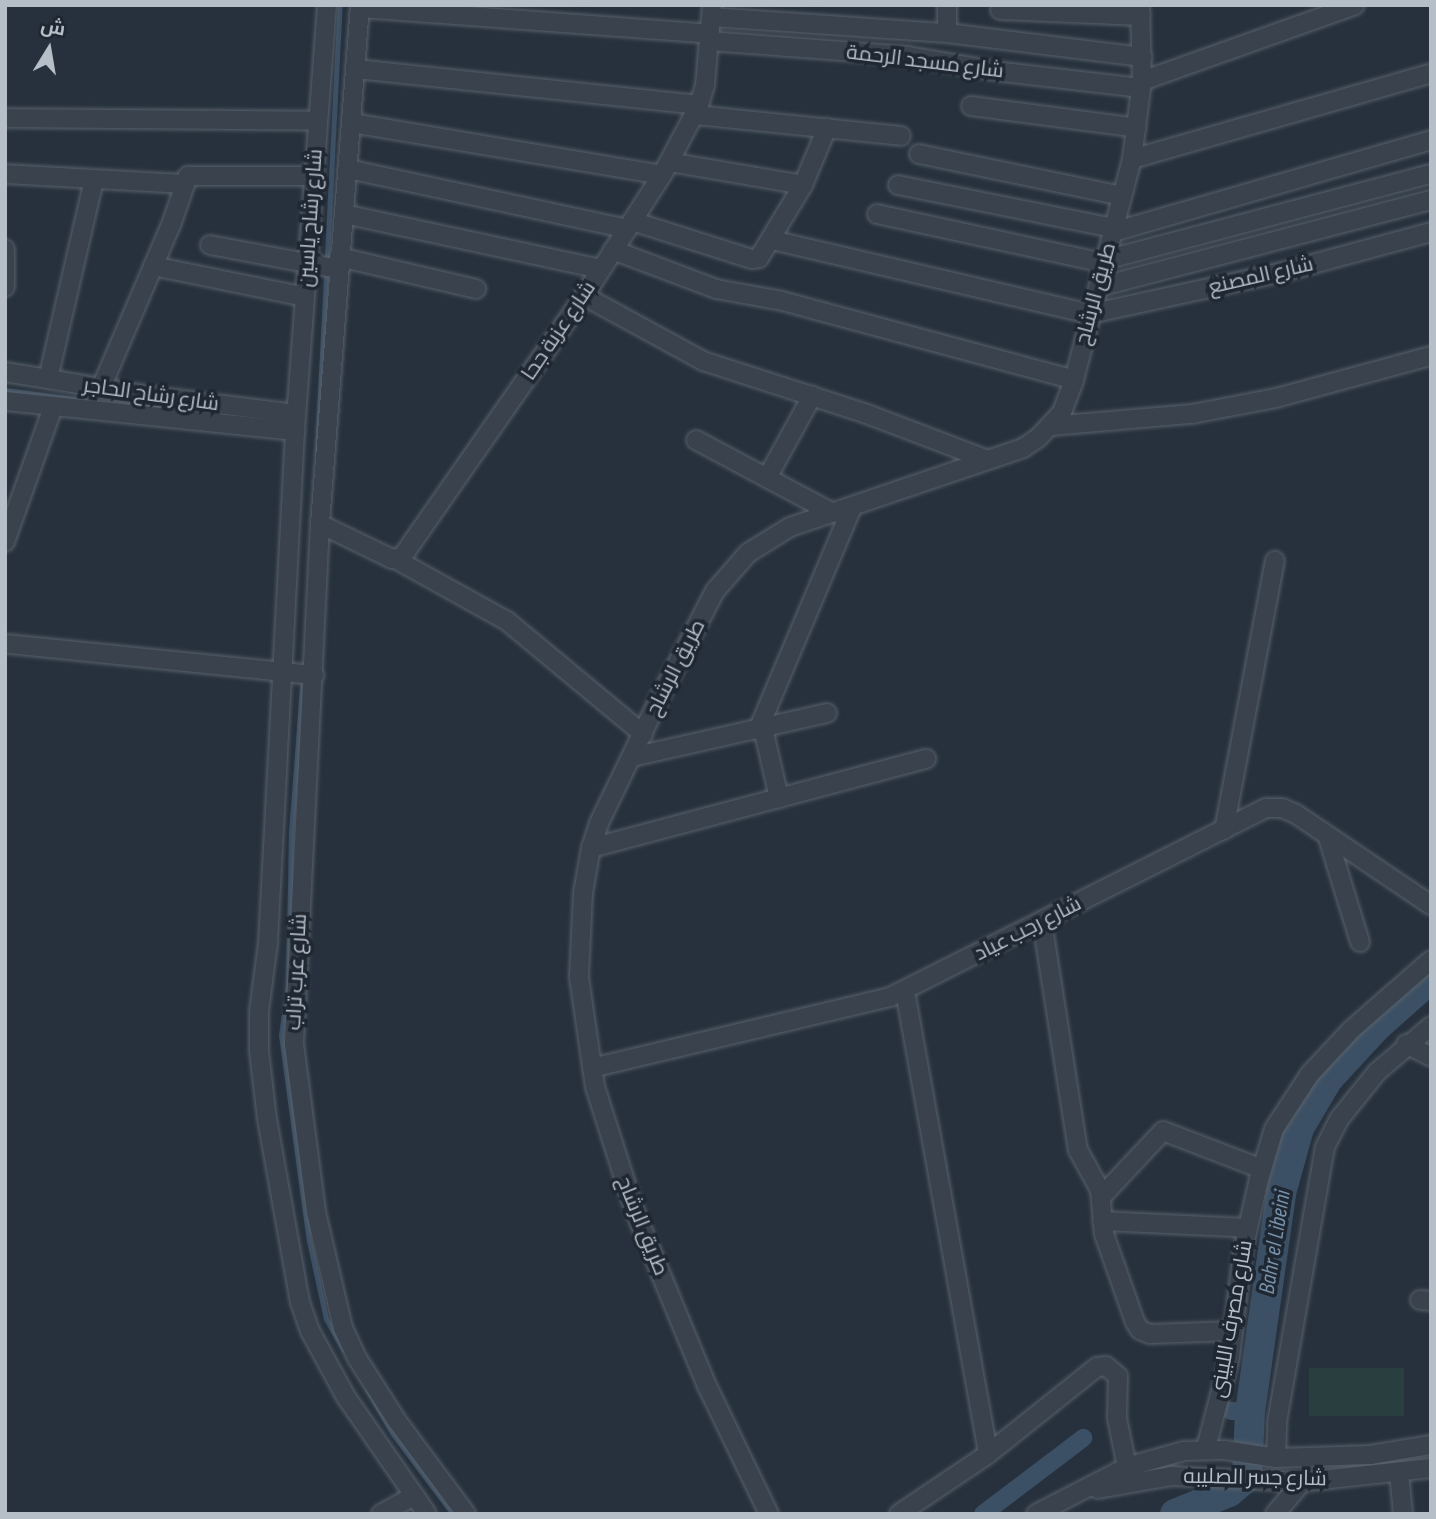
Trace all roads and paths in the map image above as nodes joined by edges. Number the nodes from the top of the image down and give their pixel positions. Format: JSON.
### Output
{"nodes":[{"id":1,"x":327,"y":5,"type":"edge"},
{"id":2,"x":947,"y":5,"type":"edge"},
{"id":3,"x":1355,"y":5,"type":"edge"},
{"id":4,"x":360,"y":7,"type":"edge"},
{"id":5,"x":1000,"y":10,"type":"dead end"},
{"id":6,"x":1140,"y":10,"type":"edge"},
{"id":7,"x":711,"y":24,"type":"edge"},
{"id":8,"x":947,"y":33,"type":"junction"},
{"id":9,"x":1143,"y":57,"type":"junction"},
{"id":10,"x":356,"y":69,"type":"junction"},
{"id":11,"x":1431,"y":73,"type":"edge"},
{"id":12,"x":1142,"y":84,"type":"junction"},
{"id":13,"x":971,"y":106,"type":"dead end"},
{"id":14,"x":697,"y":110,"type":"junction"},
{"id":15,"x":5,"y":118,"type":"edge"},
{"id":16,"x":318,"y":121,"type":"junction"},
{"id":17,"x":352,"y":123,"type":"junction"},
{"id":18,"x":827,"y":128,"type":"junction"},
{"id":19,"x":1137,"y":128,"type":"junction"},
{"id":20,"x":901,"y":136,"type":"dead end"},
{"id":21,"x":1431,"y":140,"type":"edge"},
{"id":22,"x":919,"y":153,"type":"dead end"},
{"id":23,"x":1132,"y":159,"type":"junction"},
{"id":24,"x":665,"y":168,"type":"junction"},
{"id":25,"x":348,"y":169,"type":"junction"},
{"id":26,"x":5,"y":174,"type":"edge"},
{"id":27,"x":1431,"y":174,"type":"edge"},
{"id":28,"x":314,"y":176,"type":"junction"},
{"id":29,"x":93,"y":179,"type":"junction"},
{"id":30,"x":185,"y":184,"type":"junction"},
{"id":31,"x":803,"y":185,"type":"junction"},
{"id":32,"x":898,"y":185,"type":"dead end"},
{"id":33,"x":1122,"y":196,"type":"junction"},
{"id":34,"x":1431,"y":200,"type":"edge"},
{"id":35,"x":344,"y":214,"type":"junction"},
{"id":36,"x":877,"y":214,"type":"dead end"},
{"id":37,"x":630,"y":225,"type":"junction"},
{"id":38,"x":1113,"y":230,"type":"junction"},
{"id":39,"x":1431,"y":232,"type":"edge"},
{"id":40,"x":772,"y":240,"type":"junction"},
{"id":41,"x":210,"y":245,"type":"dead end"},
{"id":42,"x":5,"y":249,"type":"edge"},
{"id":43,"x":613,"y":250,"type":"junction"},
{"id":44,"x":1105,"y":262,"type":"junction"},
{"id":45,"x":327,"y":265,"type":"junction"},
{"id":46,"x":153,"y":266,"type":"junction"},
{"id":47,"x":601,"y":269,"type":"junction"},
{"id":48,"x":1098,"y":286,"type":"junction"},
{"id":49,"x":5,"y":287,"type":"edge"},
{"id":50,"x":476,"y":289,"type":"dead end"},
{"id":51,"x":584,"y":296,"type":"junction"},
{"id":52,"x":305,"y":297,"type":"junction"},
{"id":53,"x":1090,"y":314,"type":"junction"},
{"id":54,"x":1431,"y":356,"type":"edge"},
{"id":55,"x":5,"y":372,"type":"edge"},
{"id":56,"x":48,"y":379,"type":"junction"},
{"id":57,"x":1074,"y":380,"type":"junction"},
{"id":58,"x":101,"y":388,"type":"junction"},
{"id":59,"x":315,"y":388,"type":"junction"},
{"id":60,"x":812,"y":396,"type":"junction"},
{"id":61,"x":5,"y":401,"type":"edge"},
{"id":62,"x":53,"y":407,"type":"junction"},
{"id":63,"x":296,"y":423,"type":"junction"},
{"id":64,"x":1051,"y":426,"type":"junction"},
{"id":65,"x":696,"y":440,"type":"dead end"},
{"id":66,"x":988,"y":460,"type":"junction"},
{"id":67,"x":767,"y":478,"type":"junction"},
{"id":68,"x":852,"y":507,"type":"junction"},
{"id":69,"x":833,"y":513,"type":"junction"},
{"id":70,"x":320,"y":524,"type":"junction"},
{"id":71,"x":5,"y":542,"type":"edge"},
{"id":72,"x":397,"y":559,"type":"junction"},
{"id":73,"x":1275,"y":561,"type":"dead end"},
{"id":74,"x":8,"y":644,"type":"dead end"},
{"id":75,"x":298,"y":673,"type":"junction"},
{"id":76,"x":827,"y":713,"type":"dead end"},
{"id":77,"x":761,"y":729,"type":"junction"},
{"id":78,"x":643,"y":734,"type":"junction"},
{"id":79,"x":632,"y":757,"type":"junction"},
{"id":80,"x":926,"y":759,"type":"dead end"},
{"id":81,"x":779,"y":798,"type":"junction"},
{"id":82,"x":1224,"y":830,"type":"junction"},
{"id":83,"x":1328,"y":838,"type":"junction"},
{"id":84,"x":591,"y":848,"type":"junction"},
{"id":85,"x":1431,"y":905,"type":"edge"},
{"id":86,"x":1042,"y":921,"type":"junction"},
{"id":87,"x":1360,"y":942,"type":"dead end"},
{"id":88,"x":1431,"y":960,"type":"edge"},
{"id":89,"x":905,"y":991,"type":"junction"},
{"id":90,"x":1431,"y":1026,"type":"edge"},
{"id":91,"x":1406,"y":1044,"type":"junction"},
{"id":92,"x":1431,"y":1057,"type":"edge"},
{"id":93,"x":592,"y":1068,"type":"junction"},
{"id":94,"x":1262,"y":1169,"type":"junction"},
{"id":95,"x":1102,"y":1196,"type":"junction"},
{"id":96,"x":1102,"y":1221,"type":"junction"},
{"id":97,"x":1248,"y":1227,"type":"junction"},
{"id":98,"x":1233,"y":1331,"type":"junction"},
{"id":99,"x":1431,"y":1445,"type":"edge"},
{"id":100,"x":1215,"y":1449,"type":"junction"},
{"id":101,"x":988,"y":1454,"type":"junction"},
{"id":102,"x":1273,"y":1458,"type":"junction"},
{"id":103,"x":1128,"y":1467,"type":"junction"},
{"id":104,"x":1431,"y":1468,"type":"edge"},
{"id":105,"x":1399,"y":1472,"type":"junction"},
{"id":106,"x":1296,"y":1482,"type":"junction"},
{"id":107,"x":1081,"y":1492,"type":"junction"},
{"id":108,"x":414,"y":1496,"type":"junction"},
{"id":109,"x":381,"y":1514,"type":"edge"},
{"id":110,"x":427,"y":1514,"type":"edge"},
{"id":111,"x":466,"y":1514,"type":"edge"},
{"id":112,"x":769,"y":1514,"type":"edge"},
{"id":113,"x":899,"y":1514,"type":"edge"},
{"id":114,"x":1036,"y":1514,"type":"edge"},
{"id":115,"x":1275,"y":1514,"type":"edge"},
{"id":116,"x":1403,"y":1514,"type":"edge"}],
"edges":[{"from":1,"to":16,"type":"street","name":"شارع رشاح ياسين"},
{"from":2,"to":8,"type":"street"},
{"from":3,"to":12,"type":"street"},
{"from":4,"to":7,"type":"street"},
{"from":4,"to":10,"type":"street","name":"شارع رشاح ياسين"},
{"from":5,"to":6,"type":"street"},
{"from":6,"to":9,"type":"street","name":"طريق الرشاح"},
{"from":7,"to":8,"type":"street"},
{"from":7,"to":12,"type":"street","name":"شارع مسجد الرحمة"},
{"from":7,"to":14,"type":"street","name":"شارع عزبة جحا"},
{"from":8,"to":9,"type":"street"},
{"from":9,"to":12,"type":"street","name":"طريق الرشاح"},
{"from":10,"to":14,"type":"street"},
{"from":10,"to":17,"type":"street","name":"شارع رشاح ياسين"},
{"from":11,"to":23,"type":"street"},
{"from":12,"to":19,"type":"street","name":"طريق الرشاح"},
{"from":13,"to":19,"type":"street"},
{"from":14,"to":18,"type":"street"},
{"from":14,"to":24,"type":"street","name":"شارع عزبة جحا"},
{"from":15,"to":16,"type":"street"},
{"from":16,"to":28,"type":"street","name":"شارع رشاح ياسين"},
{"from":17,"to":24,"type":"street"},
{"from":17,"to":25,"type":"street","name":"شارع رشاح ياسين"},
{"from":18,"to":20,"type":"street"},
{"from":18,"to":31,"type":"street"},
{"from":19,"to":23,"type":"street","name":"طريق الرشاح"},
{"from":21,"to":38,"type":"street"},
{"from":22,"to":33,"type":"street"},
{"from":23,"to":33,"type":"street","name":"طريق الرشاح"},
{"from":24,"to":31,"type":"street"},
{"from":24,"to":37,"type":"street","name":"شارع عزبة جحا"},
{"from":25,"to":35,"type":"street","name":"شارع رشاح ياسين"},
{"from":25,"to":37,"type":"street"},
{"from":26,"to":29,"type":"street"},
{"from":27,"to":44,"type":"street"},
{"from":28,"to":30,"type":"street"},
{"from":28,"to":45,"type":"street","name":"شارع رشاح ياسين"},
{"from":29,"to":30,"type":"street"},
{"from":29,"to":56,"type":"street"},
{"from":30,"to":46,"type":"street"},
{"from":31,"to":40,"type":"street"},
{"from":32,"to":38,"type":"street"},
{"from":33,"to":38,"type":"street","name":"طريق الرشاح"},
{"from":34,"to":48,"type":"street"},
{"from":35,"to":45,"type":"street","name":"شارع رشاح ياسين"},
{"from":35,"to":47,"type":"street"},
{"from":36,"to":44,"type":"street"},
{"from":37,"to":40,"type":"street"},
{"from":37,"to":43,"type":"street","name":"شارع عزبة جحا"},
{"from":38,"to":44,"type":"street","name":"طريق الرشاح"},
{"from":39,"to":53,"type":"street","name":"شارع المصنع"},
{"from":40,"to":53,"type":"street"},
{"from":41,"to":45,"type":"street"},
{"from":42,"to":49,"type":"street"},
{"from":43,"to":47,"type":"street","name":"شارع عزبة جحا"},
{"from":43,"to":57,"type":"street"},
{"from":44,"to":48,"type":"street","name":"طريق الرشاح"},
{"from":45,"to":50,"type":"street"},
{"from":45,"to":52,"type":"street","name":"شارع رشاح ياسين"},
{"from":45,"to":59,"type":"street","name":"شارع رشاح ياسين"},
{"from":46,"to":52,"type":"street"},
{"from":46,"to":58,"type":"street"},
{"from":47,"to":51,"type":"street","name":"شارع عزبة جحا"},
{"from":48,"to":53,"type":"street","name":"طريق الرشاح"},
{"from":51,"to":60,"type":"street"},
{"from":51,"to":72,"type":"street","name":"شارع عزبة جحا"},
{"from":52,"to":59,"type":"street","name":"شارع رشاح ياسين"},
{"from":53,"to":57,"type":"street","name":"طريق الرشاح"},
{"from":54,"to":64,"type":"street"},
{"from":55,"to":56,"type":"street","name":"شارع رشاح الحاجر"},
{"from":56,"to":58,"type":"street","name":"شارع رشاح الحاجر"},
{"from":57,"to":64,"type":"street","name":"طريق الرشاح"},
{"from":58,"to":63,"type":"street","name":"شارع رشاح الحاجر"},
{"from":59,"to":63,"type":"street","name":"شارع رشاح ياسين"},
{"from":59,"to":70,"type":"street","name":"شارع عرب تراب"},
{"from":60,"to":66,"type":"street"},
{"from":60,"to":67,"type":"street"},
{"from":61,"to":62,"type":"street","name":"شارع رشاح الحاجر"},
{"from":62,"to":63,"type":"street","name":"شارع رشاح الحاجر"},
{"from":62,"to":71,"type":"street"},
{"from":63,"to":75,"type":"street","name":"شارع عرب تراب"},
{"from":64,"to":66,"type":"street","name":"طريق الرشاح"},
{"from":65,"to":67,"type":"street"},
{"from":66,"to":68,"type":"street","name":"طريق الرشاح"},
{"from":67,"to":69,"type":"street"},
{"from":68,"to":69,"type":"street","name":"طريق الرشاح"},
{"from":68,"to":77,"type":"street"},
{"from":69,"to":78,"type":"street","name":"طريق الرشاح"},
{"from":70,"to":72,"type":"street"},
{"from":70,"to":75,"type":"street","name":"شارع عرب تراب"},
{"from":72,"to":78,"type":"street"},
{"from":73,"to":82,"type":"street"},
{"from":74,"to":75,"type":"street"},
{"from":75,"to":108,"type":"street","name":"شارع عرب تراب"},
{"from":75,"to":111,"type":"street","name":"شارع عرب تراب"},
{"from":76,"to":77,"type":"street"},
{"from":77,"to":79,"type":"street"},
{"from":77,"to":81,"type":"street"},
{"from":78,"to":79,"type":"street","name":"طريق الرشاح"},
{"from":79,"to":84,"type":"street","name":"طريق الرشاح"},
{"from":80,"to":81,"type":"street"},
{"from":81,"to":84,"type":"street"},
{"from":82,"to":83,"type":"street","name":"شارع رجب عياد"},
{"from":82,"to":86,"type":"street","name":"شارع رجب عياد"},
{"from":83,"to":85,"type":"street","name":"شارع رجب عياد"},
{"from":83,"to":87,"type":"street"},
{"from":84,"to":93,"type":"street","name":"طريق الرشاح"},
{"from":86,"to":89,"type":"street","name":"شارع رجب عياد"},
{"from":86,"to":95,"type":"street"},
{"from":88,"to":94,"type":"street","name":"شارع مصرف اللبينى"},
{"from":89,"to":93,"type":"street","name":"شارع رجب عياد"},
{"from":89,"to":101,"type":"street"},
{"from":90,"to":91,"type":"street"},
{"from":91,"to":92,"type":"street"},
{"from":91,"to":102,"type":"street"},
{"from":93,"to":112,"type":"street","name":"طريق الرشاح"},
{"from":94,"to":95,"type":"street"},
{"from":94,"to":97,"type":"street","name":"شارع مصرف اللبينى"},
{"from":95,"to":96,"type":"street"},
{"from":96,"to":97,"type":"street"},
{"from":96,"to":98,"type":"street"},
{"from":97,"to":98,"type":"street","name":"شارع مصرف اللبينى"},
{"from":98,"to":100,"type":"street","name":"شارع مصرف اللبينى"},
{"from":99,"to":102,"type":"street","name":"شارع جسر الصليبه"},
{"from":100,"to":102,"type":"street","name":"شارع جسر الصليبه"},
{"from":100,"to":103,"type":"street","name":"شارع جسر الصليبه"},
{"from":101,"to":103,"type":"street"},
{"from":101,"to":113,"type":"street"},
{"from":103,"to":107,"type":"street","name":"شارع جسر الصليبه"},
{"from":104,"to":105,"type":"street","name":"شارع جسر الصليبه"},
{"from":105,"to":106,"type":"street","name":"شارع جسر الصليبه"},
{"from":105,"to":116,"type":"street"},
{"from":106,"to":107,"type":"street","name":"شارع جسر الصليبه"},
{"from":106,"to":115,"type":"street"},
{"from":107,"to":114,"type":"street","name":"شارع جسر الصليبه"},
{"from":108,"to":109,"type":"street"},
{"from":108,"to":110,"type":"street","name":"شارع عرب تراب"}]}
